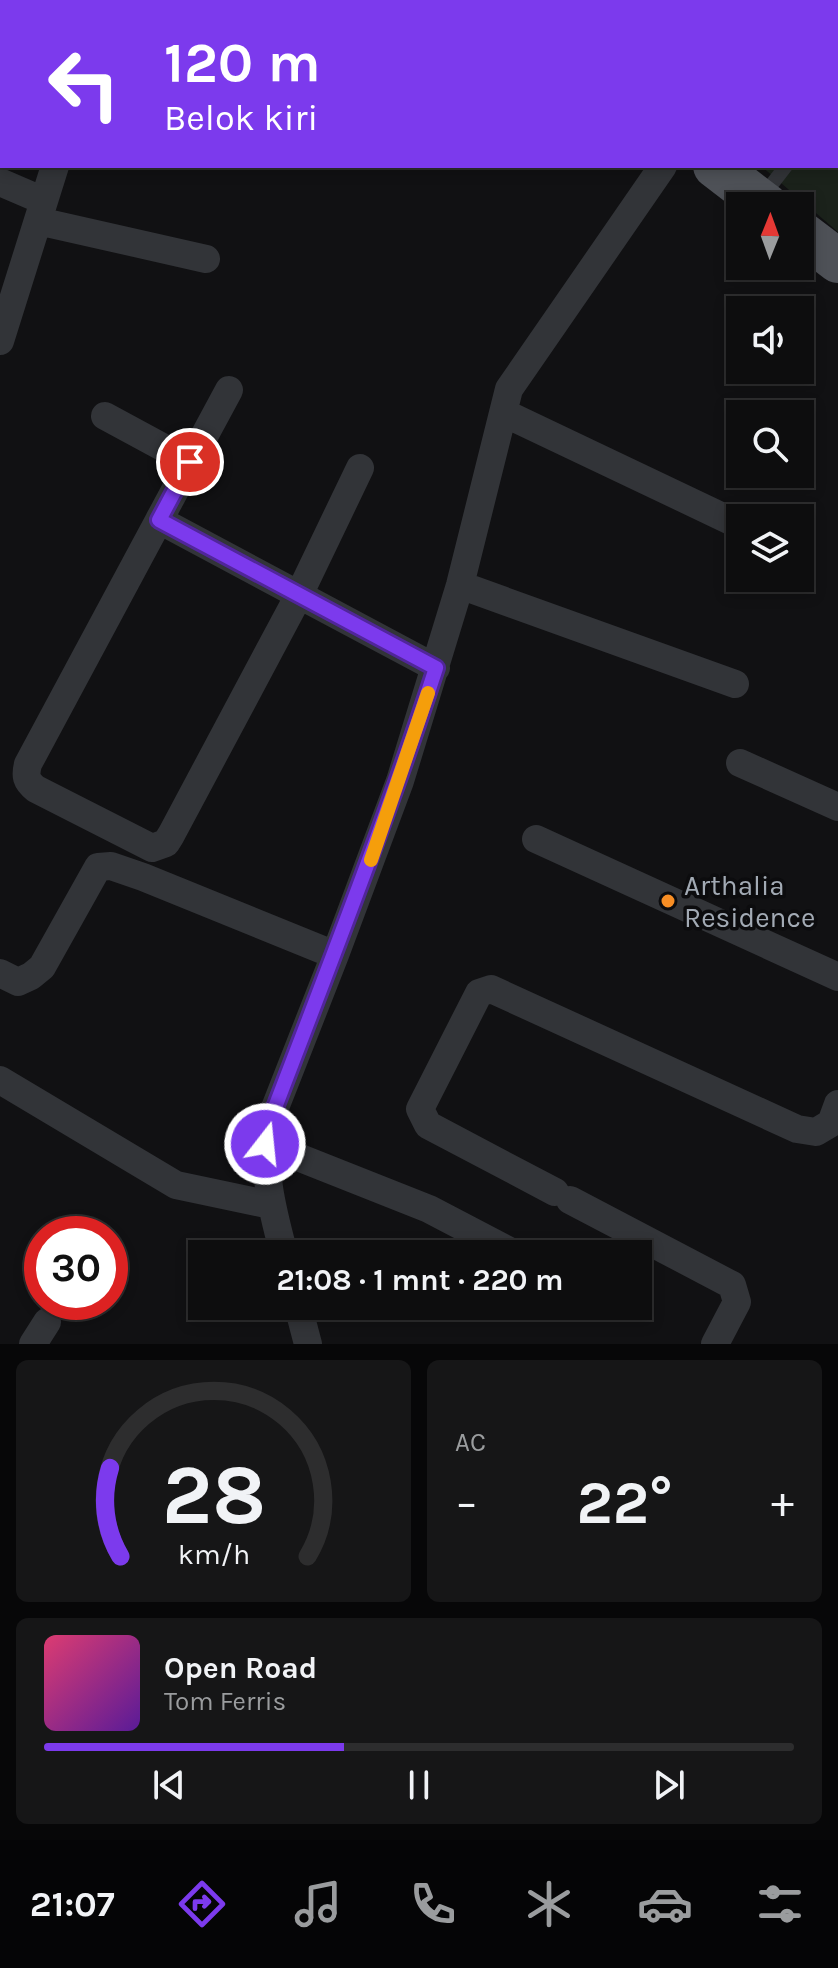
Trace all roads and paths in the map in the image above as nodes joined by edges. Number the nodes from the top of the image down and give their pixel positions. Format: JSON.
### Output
{"nodes":[{"id":1,"x":54,"y":168,"type":"edge"},
{"id":2,"x":662,"y":168,"type":"edge"},
{"id":3,"x":718,"y":168,"type":"edge"},
{"id":4,"x":785,"y":168,"type":"edge"},
{"id":5,"x":0,"y":182,"type":"edge"},
{"id":6,"x":749,"y":192,"type":"edge"},
{"id":7,"x":770,"y":192,"type":"edge"},
{"id":8,"x":41,"y":211,"type":"junction"},
{"id":9,"x":814,"y":243,"type":"edge"},
{"id":10,"x":206,"y":259,"type":"dead end"},
{"id":11,"x":838,"y":261,"type":"edge"},
{"id":12,"x":0,"y":341,"type":"edge"},
{"id":13,"x":229,"y":390,"type":"dead end"},
{"id":14,"x":504,"y":413,"type":"junction"},
{"id":15,"x":105,"y":416,"type":"dead end"},
{"id":16,"x":190,"y":462,"type":"junction"},
{"id":17,"x":360,"y":468,"type":"dead end"},
{"id":18,"x":726,"y":519,"type":"edge"},
{"id":19,"x":159,"y":520,"type":"junction"},
{"id":20,"x":460,"y":585,"type":"junction"},
{"id":21,"x":299,"y":595,"type":"junction"},
{"id":22,"x":436,"y":668,"type":"junction"},
{"id":23,"x":735,"y":684,"type":"dead end"},
{"id":24,"x":740,"y":763,"type":"dead end"},
{"id":25,"x":838,"y":807,"type":"edge"},
{"id":26,"x":536,"y":839,"type":"dead end"},
{"id":27,"x":335,"y":955,"type":"junction"},
{"id":28,"x":0,"y":973,"type":"edge"},
{"id":29,"x":838,"y":977,"type":"edge"},
{"id":30,"x":0,"y":1080,"type":"edge"},
{"id":31,"x":838,"y":1104,"type":"edge"},
{"id":32,"x":265,"y":1144,"type":"junction"},
{"id":33,"x":271,"y":1205,"type":"junction"},
{"id":34,"x":280,"y":1240,"type":"edge"},
{"id":35,"x":488,"y":1240,"type":"edge"},
{"id":36,"x":302,"y":1320,"type":"edge"},
{"id":37,"x":308,"y":1344,"type":"edge"},
{"id":38,"x":715,"y":1344,"type":"edge"}],
"edges":[{"from":1,"to":8,"type":"street"},
{"from":2,"to":14,"type":"street"},
{"from":3,"to":6,"type":"main road"},
{"from":4,"to":7,"type":"lane"},
{"from":5,"to":8,"type":"street"},
{"from":8,"to":10,"type":"street"},
{"from":8,"to":12,"type":"street"},
{"from":9,"to":11,"type":"main road"},
{"from":13,"to":16,"type":"street"},
{"from":14,"to":18,"type":"street"},
{"from":14,"to":20,"type":"street"},
{"from":15,"to":16,"type":"street"},
{"from":16,"to":19,"type":"street"},
{"from":17,"to":21,"type":"street"},
{"from":19,"to":21,"type":"street"},
{"from":19,"to":21,"type":"street"},
{"from":20,"to":22,"type":"street"},
{"from":20,"to":23,"type":"street"},
{"from":21,"to":22,"type":"street"},
{"from":22,"to":27,"type":"street"},
{"from":24,"to":25,"type":"street"},
{"from":26,"to":29,"type":"street"},
{"from":27,"to":28,"type":"street"},
{"from":27,"to":32,"type":"street"},
{"from":30,"to":33,"type":"street"},
{"from":31,"to":38,"type":"street"},
{"from":32,"to":33,"type":"street"},
{"from":32,"to":35,"type":"street"},
{"from":33,"to":34,"type":"street"},
{"from":36,"to":37,"type":"street"}]}
